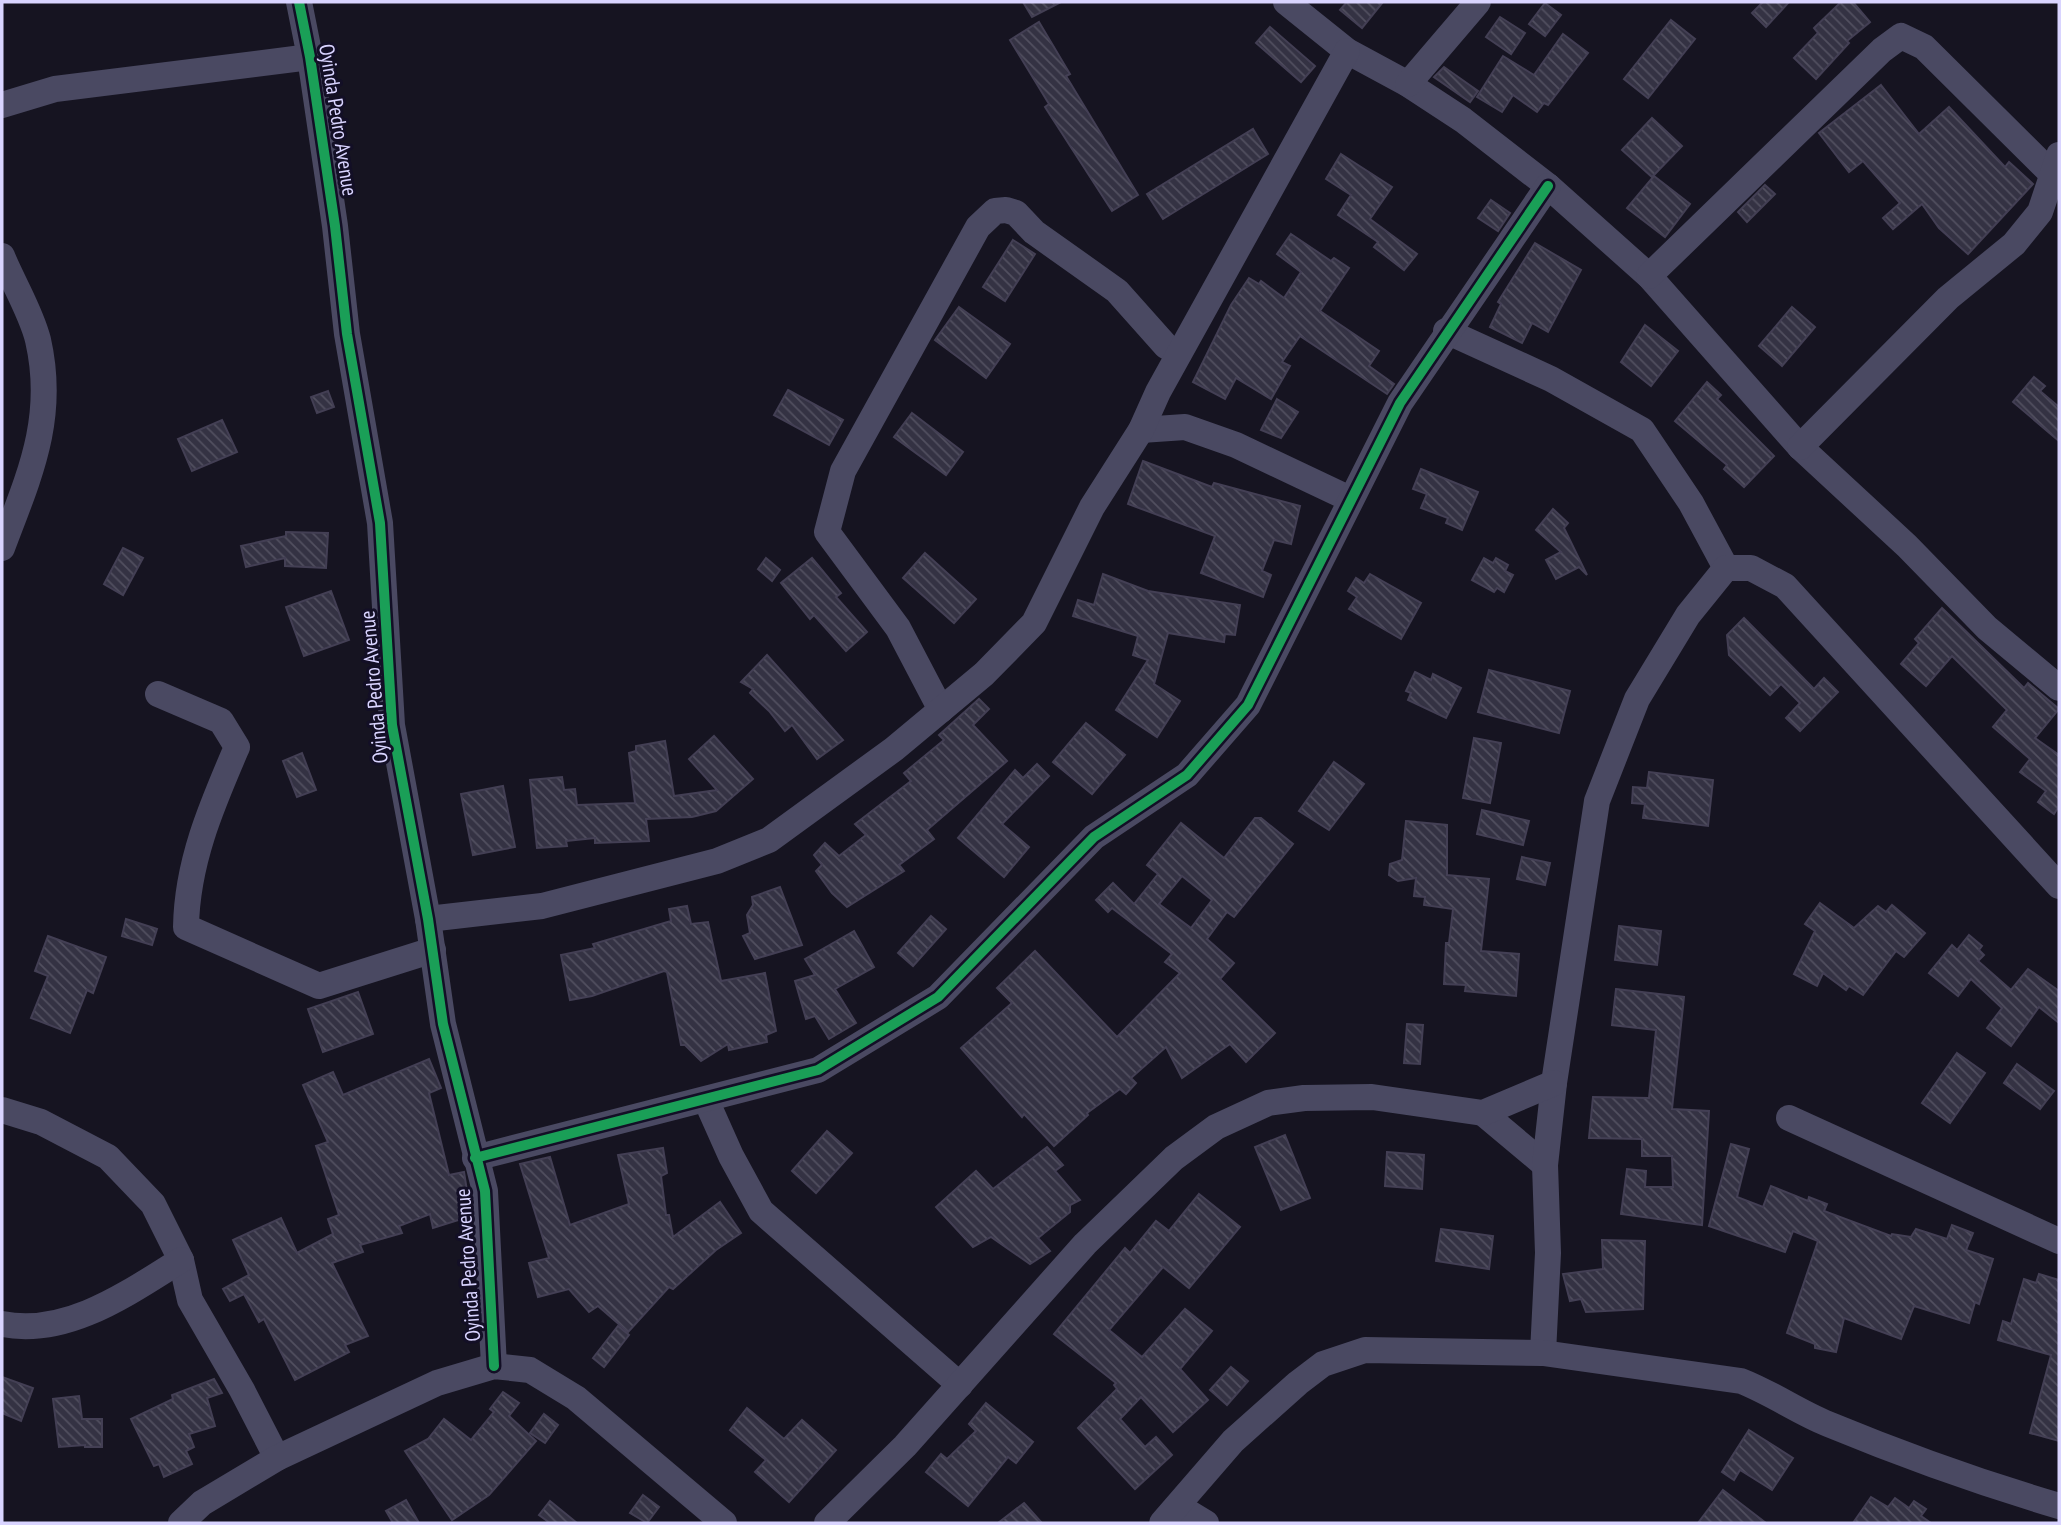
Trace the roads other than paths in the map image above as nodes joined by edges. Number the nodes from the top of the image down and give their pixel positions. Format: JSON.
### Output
{"nodes":[{"id":1,"x":299,"y":2,"type":"edge"},
{"id":2,"x":1286,"y":2,"type":"edge"},
{"id":3,"x":1478,"y":2,"type":"edge"},
{"id":4,"x":1347,"y":51,"type":"junction"},
{"id":5,"x":310,"y":57,"type":"junction"},
{"id":6,"x":1408,"y":84,"type":"junction"},
{"id":7,"x":2,"y":106,"type":"edge"},
{"id":8,"x":2055,"y":164,"type":"edge"},
{"id":9,"x":1548,"y":186,"type":"junction"},
{"id":10,"x":2,"y":256,"type":"edge"},
{"id":11,"x":1649,"y":276,"type":"junction"},
{"id":12,"x":1446,"y":331,"type":"junction"},
{"id":13,"x":1180,"y":353,"type":"junction"},
{"id":14,"x":1158,"y":392,"type":"junction"},
{"id":15,"x":1185,"y":427,"type":"junction"},
{"id":16,"x":1141,"y":430,"type":"junction"},
{"id":17,"x":1800,"y":447,"type":"junction"},
{"id":18,"x":1350,"y":499,"type":"junction"},
{"id":19,"x":2,"y":548,"type":"edge"},
{"id":20,"x":1726,"y":568,"type":"junction"},
{"id":21,"x":2059,"y":688,"type":"edge"},
{"id":22,"x":158,"y":694,"type":"dead end"},
{"id":23,"x":941,"y":710,"type":"junction"},
{"id":24,"x":2059,"y":886,"type":"edge"},
{"id":25,"x":428,"y":919,"type":"junction"},
{"id":26,"x":433,"y":950,"type":"junction"},
{"id":27,"x":1554,"y":1083,"type":"junction"},
{"id":28,"x":706,"y":1100,"type":"junction"},
{"id":29,"x":2,"y":1110,"type":"edge"},
{"id":30,"x":1483,"y":1114,"type":"junction"},
{"id":31,"x":1789,"y":1118,"type":"dead end"},
{"id":32,"x":475,"y":1158,"type":"junction"},
{"id":33,"x":1545,"y":1165,"type":"junction"},
{"id":34,"x":2059,"y":1241,"type":"edge"},
{"id":35,"x":181,"y":1260,"type":"junction"},
{"id":36,"x":2,"y":1324,"type":"edge"},
{"id":37,"x":1543,"y":1353,"type":"junction"},
{"id":38,"x":494,"y":1366,"type":"junction"},
{"id":39,"x":960,"y":1385,"type":"junction"},
{"id":40,"x":277,"y":1458,"type":"junction"},
{"id":41,"x":2059,"y":1506,"type":"edge"},
{"id":42,"x":1170,"y":1515,"type":"edge"},
{"id":43,"x":181,"y":1523,"type":"edge"},
{"id":44,"x":724,"y":1523,"type":"edge"},
{"id":45,"x":827,"y":1523,"type":"edge"},
{"id":46,"x":1206,"y":1523,"type":"edge"}],
"edges":[{"from":1,"to":5,"type":"street","name":"Oyinda Pedro Avenue"},
{"from":2,"to":4,"type":"street"},
{"from":3,"to":6,"type":"street"},
{"from":4,"to":6,"type":"street"},
{"from":4,"to":13,"type":"street"},
{"from":5,"to":7,"type":"street"},
{"from":5,"to":25,"type":"street","name":"Oyinda Pedro Avenue"},
{"from":6,"to":9,"type":"street"},
{"from":8,"to":11,"type":"street"},
{"from":8,"to":17,"type":"street"},
{"from":9,"to":11,"type":"street"},
{"from":9,"to":12,"type":"street"},
{"from":10,"to":19,"type":"street"},
{"from":11,"to":17,"type":"street"},
{"from":12,"to":18,"type":"street"},
{"from":12,"to":20,"type":"street"},
{"from":13,"to":14,"type":"street"},
{"from":13,"to":23,"type":"street"},
{"from":14,"to":15,"type":"street"},
{"from":14,"to":16,"type":"street"},
{"from":15,"to":16,"type":"street"},
{"from":15,"to":18,"type":"street"},
{"from":16,"to":23,"type":"street"},
{"from":17,"to":21,"type":"street"},
{"from":18,"to":28,"type":"street"},
{"from":20,"to":24,"type":"street"},
{"from":20,"to":27,"type":"street"},
{"from":22,"to":26,"type":"street"},
{"from":23,"to":25,"type":"street"},
{"from":25,"to":26,"type":"street","name":"Oyinda Pedro Avenue"},
{"from":26,"to":32,"type":"street","name":"Oyinda Pedro Avenue"},
{"from":27,"to":30,"type":"street"},
{"from":27,"to":33,"type":"street"},
{"from":28,"to":32,"type":"street"},
{"from":28,"to":39,"type":"street"},
{"from":29,"to":35,"type":"street"},
{"from":30,"to":33,"type":"street"},
{"from":30,"to":39,"type":"street"},
{"from":31,"to":34,"type":"street"},
{"from":32,"to":38,"type":"street","name":"Oyinda Pedro Avenue"},
{"from":33,"to":37,"type":"street"},
{"from":35,"to":36,"type":"street"},
{"from":35,"to":40,"type":"street"},
{"from":37,"to":41,"type":"street"},
{"from":37,"to":42,"type":"street"},
{"from":38,"to":40,"type":"street"},
{"from":38,"to":44,"type":"street"},
{"from":39,"to":45,"type":"street"},
{"from":40,"to":43,"type":"street"},
{"from":42,"to":46,"type":"street"}]}
